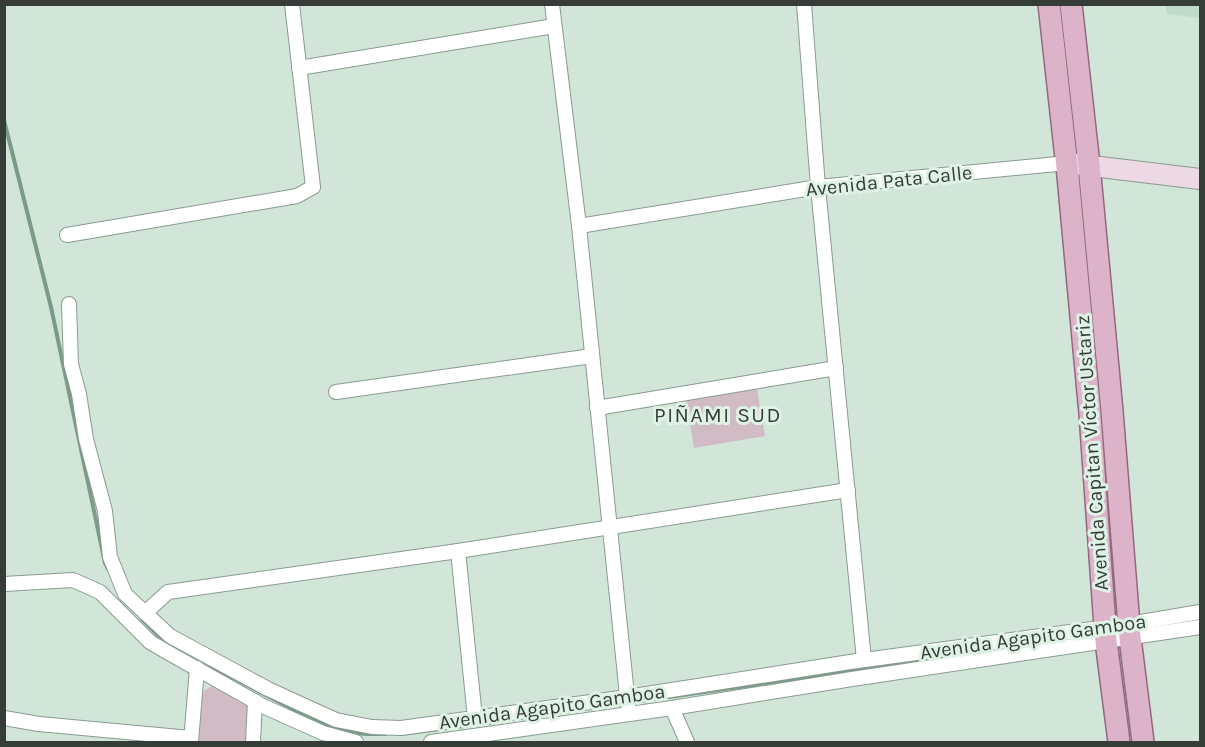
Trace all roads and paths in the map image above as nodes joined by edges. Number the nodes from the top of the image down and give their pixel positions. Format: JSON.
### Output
{"nodes":[{"id":1,"x":292,"y":4,"type":"edge"},
{"id":2,"x":552,"y":4,"type":"edge"},
{"id":3,"x":804,"y":4,"type":"edge"},
{"id":4,"x":1048,"y":4,"type":"edge"},
{"id":5,"x":1071,"y":4,"type":"edge"},
{"id":6,"x":554,"y":26,"type":"junction"},
{"id":7,"x":299,"y":68,"type":"junction"},
{"id":8,"x":1068,"y":170,"type":"junction"},
{"id":9,"x":1089,"y":172,"type":"junction"},
{"id":10,"x":1200,"y":179,"type":"edge"},
{"id":11,"x":818,"y":187,"type":"junction"},
{"id":12,"x":1200,"y":192,"type":"edge"},
{"id":13,"x":579,"y":226,"type":"junction"},
{"id":14,"x":67,"y":235,"type":"dead end"},
{"id":15,"x":69,"y":304,"type":"dead end"},
{"id":16,"x":592,"y":356,"type":"junction"},
{"id":17,"x":836,"y":368,"type":"junction"},
{"id":18,"x":336,"y":392,"type":"dead end"},
{"id":19,"x":597,"y":408,"type":"junction"},
{"id":20,"x":848,"y":490,"type":"junction"},
{"id":21,"x":610,"y":526,"type":"junction"},
{"id":22,"x":458,"y":551,"type":"junction"},
{"id":23,"x":4,"y":584,"type":"edge"},
{"id":24,"x":1200,"y":612,"type":"edge"},
{"id":25,"x":145,"y":613,"type":"junction"},
{"id":26,"x":1200,"y":627,"type":"edge"},
{"id":27,"x":1130,"y":631,"type":"junction"},
{"id":28,"x":1105,"y":634,"type":"junction"},
{"id":29,"x":864,"y":660,"type":"junction"},
{"id":30,"x":197,"y":668,"type":"junction"},
{"id":31,"x":627,"y":697,"type":"junction"},
{"id":32,"x":255,"y":701,"type":"junction"},
{"id":33,"x":672,"y":708,"type":"junction"},
{"id":34,"x":629,"y":713,"type":"junction"},
{"id":35,"x":4,"y":718,"type":"edge"},
{"id":36,"x":475,"y":718,"type":"junction"},
{"id":37,"x":507,"y":737,"type":"edge"},
{"id":38,"x":487,"y":739,"type":"edge"},
{"id":39,"x":191,"y":740,"type":"edge"},
{"id":40,"x":253,"y":742,"type":"edge"},
{"id":41,"x":356,"y":742,"type":"edge"},
{"id":42,"x":432,"y":742,"type":"edge"},
{"id":43,"x":687,"y":742,"type":"edge"},
{"id":44,"x":1119,"y":742,"type":"edge"},
{"id":45,"x":1143,"y":742,"type":"edge"}],
"edges":[{"from":1,"to":7,"type":"street"},
{"from":2,"to":6,"type":"street"},
{"from":3,"to":11,"type":"street"},
{"from":4,"to":8,"type":"main road","name":"Avenida Capitan Víctor Ustariz"},
{"from":5,"to":9,"type":"main road","name":"Avenida Capitan Víctor Ustariz"},
{"from":6,"to":7,"type":"street"},
{"from":6,"to":13,"type":"street"},
{"from":7,"to":14,"type":"street"},
{"from":8,"to":9,"type":"street","name":"Avenida Pata Calle"},
{"from":8,"to":11,"type":"street","name":"Avenida Pata Calle"},
{"from":8,"to":28,"type":"main road","name":"Avenida Capitan Víctor Ustariz"},
{"from":9,"to":10,"type":"street","name":"Avenida Pata Calle"},
{"from":9,"to":12,"type":"street","name":"Avenida Pata Calle"},
{"from":9,"to":27,"type":"main road","name":"Avenida Capitan Víctor Ustariz"},
{"from":11,"to":13,"type":"street","name":"Avenida Pata Calle"},
{"from":11,"to":17,"type":"street"},
{"from":13,"to":16,"type":"street"},
{"from":15,"to":25,"type":"street","name":"Avenida Agapito Gamboa"},
{"from":16,"to":18,"type":"street"},
{"from":16,"to":19,"type":"street"},
{"from":17,"to":19,"type":"street"},
{"from":17,"to":20,"type":"street"},
{"from":19,"to":21,"type":"street"},
{"from":20,"to":21,"type":"street"},
{"from":20,"to":29,"type":"street"},
{"from":21,"to":22,"type":"street"},
{"from":21,"to":31,"type":"street"},
{"from":22,"to":25,"type":"street"},
{"from":22,"to":36,"type":"street"},
{"from":23,"to":30,"type":"street"},
{"from":24,"to":27,"type":"street","name":"Avenida Agapito Gamboa"},
{"from":25,"to":36,"type":"street","name":"Avenida Agapito Gamboa"},
{"from":26,"to":27,"type":"street","name":"Avenida Agapito Gamboa"},
{"from":27,"to":28,"type":"street","name":"Avenida Agapito Gamboa"},
{"from":27,"to":45,"type":"main road","name":"Avenida Capitan Víctor Ustariz"},
{"from":28,"to":29,"type":"street","name":"Avenida Agapito Gamboa"},
{"from":28,"to":33,"type":"street","name":"Avenida Agapito Gamboa"},
{"from":28,"to":44,"type":"main road","name":"Avenida Capitan Víctor Ustariz"},
{"from":29,"to":31,"type":"street","name":"Avenida Agapito Gamboa"},
{"from":30,"to":32,"type":"street"},
{"from":30,"to":39,"type":"street"},
{"from":31,"to":34,"type":"street"},
{"from":31,"to":36,"type":"street","name":"Avenida Agapito Gamboa"},
{"from":32,"to":40,"type":"street"},
{"from":32,"to":41,"type":"street"},
{"from":33,"to":34,"type":"street","name":"Avenida Agapito Gamboa"},
{"from":33,"to":43,"type":"street"},
{"from":34,"to":37,"type":"street","name":"Avenida Agapito Gamboa"},
{"from":35,"to":39,"type":"street"},
{"from":37,"to":38,"type":"street","name":"Avenida Agapito Gamboa"},
{"from":38,"to":42,"type":"street","name":"Avenida Agapito Gamboa"}]}
